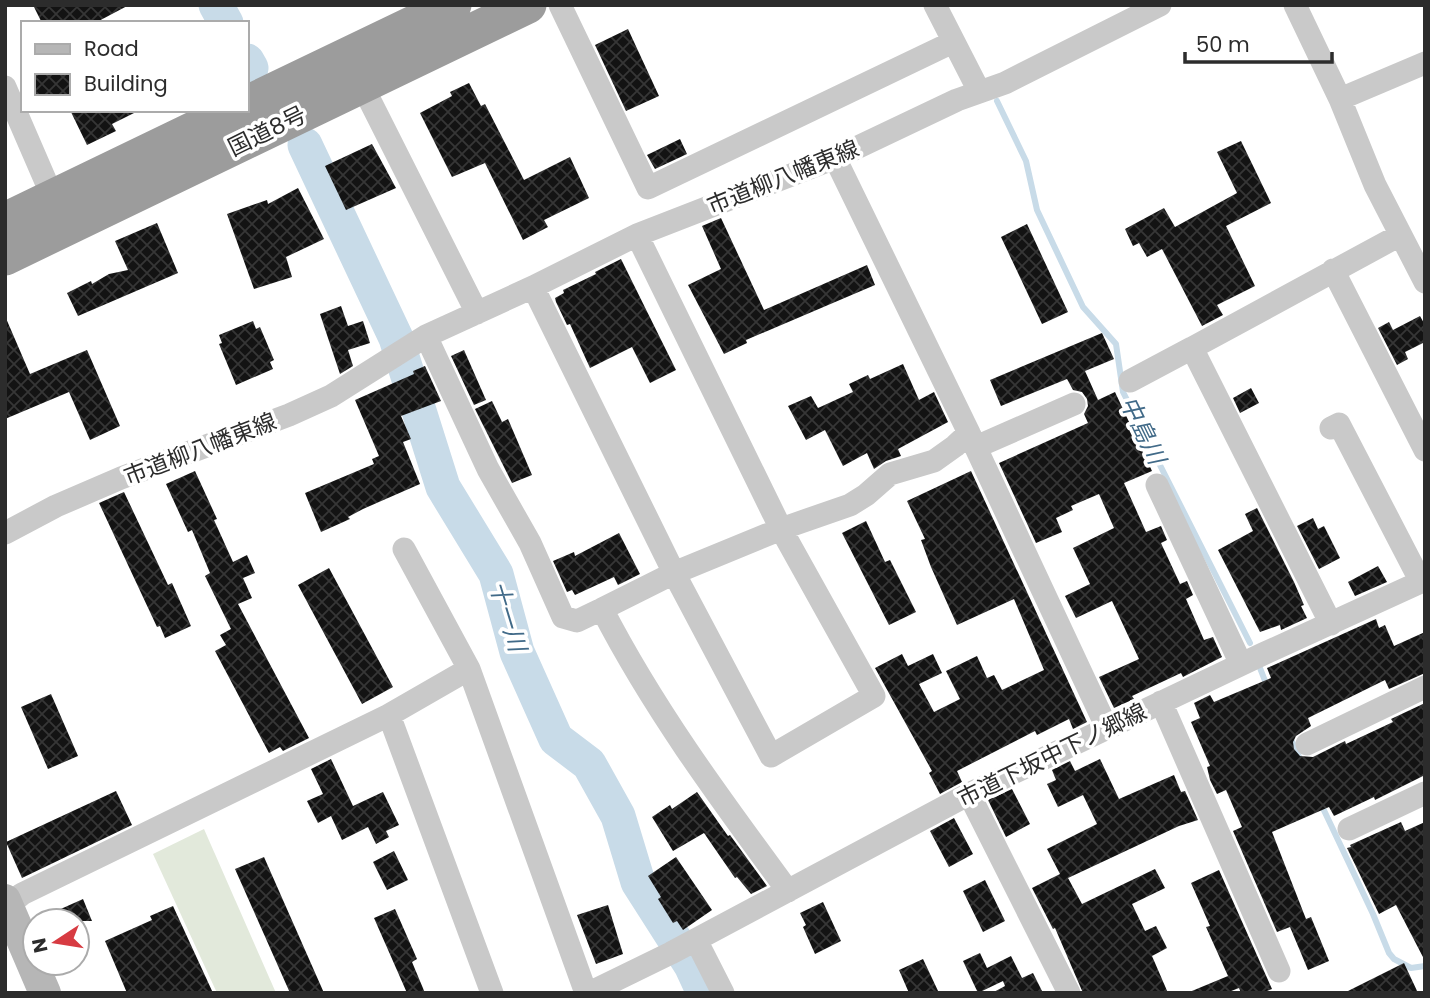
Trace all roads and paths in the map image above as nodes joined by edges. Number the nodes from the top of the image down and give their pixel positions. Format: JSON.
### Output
{"nodes":[{"id":1,"x":453,"y":5,"type":"edge"},
{"id":2,"x":528,"y":5,"type":"edge"},
{"id":3,"x":560,"y":5,"type":"edge"},
{"id":4,"x":935,"y":5,"type":"edge"},
{"id":5,"x":1160,"y":5,"type":"edge"},
{"id":6,"x":1295,"y":5,"type":"edge"},
{"id":7,"x":953,"y":42,"type":"junction"},
{"id":8,"x":1425,"y":63,"type":"edge"},
{"id":9,"x":362,"y":85,"type":"junction"},
{"id":10,"x":5,"y":87,"type":"edge"},
{"id":11,"x":979,"y":91,"type":"junction"},
{"id":12,"x":1340,"y":99,"type":"junction"},
{"id":13,"x":248,"y":104,"type":"edge"},
{"id":14,"x":230,"y":112,"type":"edge"},
{"id":15,"x":835,"y":158,"type":"junction"},
{"id":16,"x":53,"y":198,"type":"junction"},
{"id":17,"x":5,"y":221,"type":"edge"},
{"id":18,"x":1399,"y":234,"type":"junction"},
{"id":19,"x":638,"y":235,"type":"junction"},
{"id":20,"x":5,"y":257,"type":"edge"},
{"id":21,"x":1333,"y":270,"type":"junction"},
{"id":22,"x":1425,"y":282,"type":"edge"},
{"id":23,"x":533,"y":287,"type":"junction"},
{"id":24,"x":477,"y":313,"type":"junction"},
{"id":25,"x":426,"y":336,"type":"junction"},
{"id":26,"x":1192,"y":348,"type":"junction"},
{"id":27,"x":1130,"y":381,"type":"dead end"},
{"id":28,"x":1074,"y":404,"type":"dead end"},
{"id":29,"x":1331,"y":428,"type":"dead end"},
{"id":30,"x":972,"y":440,"type":"junction"},
{"id":31,"x":1425,"y":450,"type":"edge"},
{"id":32,"x":1157,"y":485,"type":"dead end"},
{"id":33,"x":781,"y":529,"type":"junction"},
{"id":34,"x":5,"y":533,"type":"edge"},
{"id":35,"x":404,"y":549,"type":"dead end"},
{"id":36,"x":674,"y":573,"type":"junction"},
{"id":37,"x":1423,"y":581,"type":"edge"},
{"id":38,"x":602,"y":609,"type":"junction"},
{"id":39,"x":1331,"y":624,"type":"junction"},
{"id":40,"x":1252,"y":659,"type":"junction"},
{"id":41,"x":468,"y":669,"type":"junction"},
{"id":42,"x":1425,"y":687,"type":"edge"},
{"id":43,"x":1161,"y":702,"type":"junction"},
{"id":44,"x":389,"y":715,"type":"junction"},
{"id":45,"x":1107,"y":728,"type":"junction"},
{"id":46,"x":1307,"y":744,"type":"dead end"},
{"id":47,"x":1425,"y":793,"type":"edge"},
{"id":48,"x":969,"y":794,"type":"junction"},
{"id":49,"x":1349,"y":829,"type":"dead end"},
{"id":50,"x":788,"y":891,"type":"junction"},
{"id":51,"x":6,"y":905,"type":"edge"},
{"id":52,"x":684,"y":946,"type":"junction"},
{"id":53,"x":1279,"y":971,"type":"dead end"},
{"id":54,"x":623,"y":986,"type":"edge"},
{"id":55,"x":45,"y":993,"type":"edge"},
{"id":56,"x":492,"y":993,"type":"edge"},
{"id":57,"x":588,"y":993,"type":"edge"},
{"id":58,"x":723,"y":993,"type":"edge"},
{"id":59,"x":1069,"y":993,"type":"edge"}],
"edges":[{"from":1,"to":13,"type":"highway","name":"国道8号"},
{"from":2,"to":9,"type":"highway","name":"国道8号"},
{"from":3,"to":7,"type":"street"},
{"from":4,"to":7,"type":"street"},
{"from":5,"to":11,"type":"street","name":"市道柳八幡東線"},
{"from":6,"to":12,"type":"street"},
{"from":7,"to":11,"type":"street"},
{"from":8,"to":12,"type":"street"},
{"from":9,"to":20,"type":"highway","name":"国道8号"},
{"from":9,"to":24,"type":"street"},
{"from":10,"to":16,"type":"street"},
{"from":11,"to":15,"type":"street","name":"市道柳八幡東線"},
{"from":12,"to":18,"type":"street"},
{"from":14,"to":16,"type":"highway","name":"国道8号"},
{"from":15,"to":19,"type":"street","name":"市道柳八幡東線"},
{"from":15,"to":30,"type":"street"},
{"from":16,"to":17,"type":"highway","name":"国道8号"},
{"from":18,"to":21,"type":"street"},
{"from":18,"to":22,"type":"street"},
{"from":19,"to":23,"type":"street","name":"市道柳八幡東線"},
{"from":19,"to":33,"type":"street"},
{"from":21,"to":26,"type":"street"},
{"from":21,"to":31,"type":"street"},
{"from":23,"to":24,"type":"street","name":"市道柳八幡東線"},
{"from":23,"to":36,"type":"street"},
{"from":24,"to":25,"type":"street","name":"市道柳八幡東線"},
{"from":25,"to":34,"type":"street","name":"市道柳八幡東線"},
{"from":25,"to":38,"type":"street"},
{"from":26,"to":27,"type":"street"},
{"from":26,"to":39,"type":"street"},
{"from":28,"to":30,"type":"street"},
{"from":29,"to":37,"type":"street"},
{"from":30,"to":33,"type":"street"},
{"from":30,"to":45,"type":"street"},
{"from":32,"to":40,"type":"street"},
{"from":33,"to":36,"type":"street"},
{"from":33,"to":36,"type":"street"},
{"from":35,"to":41,"type":"street"},
{"from":36,"to":38,"type":"street"},
{"from":37,"to":39,"type":"street","name":"市道下坂中下ノ郷線"},
{"from":38,"to":50,"type":"street"},
{"from":39,"to":40,"type":"street","name":"市道下坂中下ノ郷線"},
{"from":40,"to":43,"type":"street","name":"市道下坂中下ノ郷線"},
{"from":41,"to":44,"type":"street"},
{"from":41,"to":57,"type":"street"},
{"from":42,"to":46,"type":"street"},
{"from":43,"to":45,"type":"street","name":"市道下坂中下ノ郷線"},
{"from":43,"to":53,"type":"street"},
{"from":44,"to":51,"type":"street"},
{"from":44,"to":56,"type":"street"},
{"from":45,"to":48,"type":"street","name":"市道下坂中下ノ郷線"},
{"from":47,"to":49,"type":"street"},
{"from":48,"to":50,"type":"street","name":"市道下坂中下ノ郷線"},
{"from":48,"to":59,"type":"street"},
{"from":50,"to":52,"type":"street","name":"市道下坂中下ノ郷線"},
{"from":51,"to":55,"type":"main road"},
{"from":52,"to":54,"type":"street","name":"市道下坂中下ノ郷線"},
{"from":52,"to":58,"type":"street"},
{"from":54,"to":57,"type":"street","name":"市道下坂中下ノ郷線"}]}
